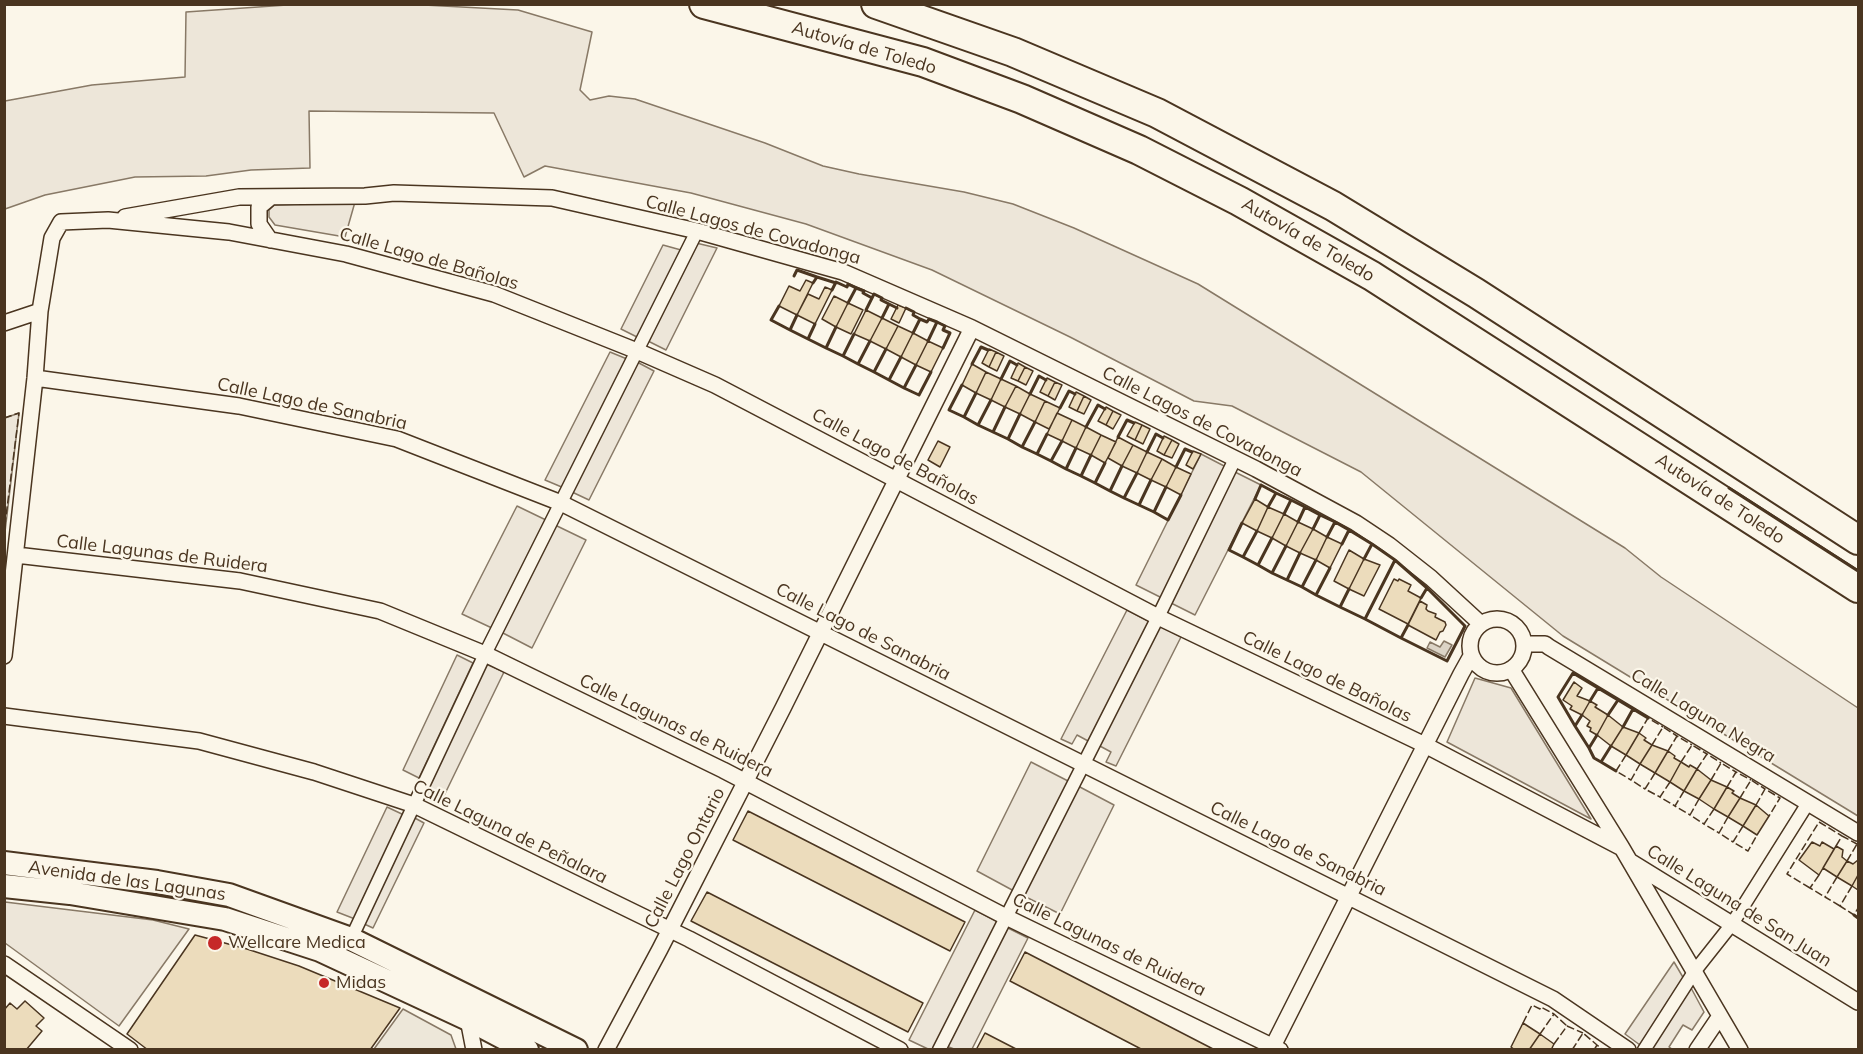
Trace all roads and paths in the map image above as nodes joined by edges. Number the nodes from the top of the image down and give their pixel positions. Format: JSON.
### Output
{"nodes":[{"id":1,"x":705,"y":4,"type":"edge"},
{"id":2,"x":876,"y":4,"type":"edge"},
{"id":3,"x":271,"y":197,"type":"junction"},
{"id":4,"x":108,"y":220,"type":"junction"},
{"id":5,"x":697,"y":231,"type":"junction"},
{"id":6,"x":270,"y":240,"type":"junction"},
{"id":7,"x":39,"y":311,"type":"junction"},
{"id":8,"x":4,"y":323,"type":"edge"},
{"id":9,"x":972,"y":328,"type":"junction"},
{"id":10,"x":637,"y":351,"type":"junction"},
{"id":11,"x":35,"y":378,"type":"junction"},
{"id":12,"x":1235,"y":459,"type":"junction"},
{"id":13,"x":896,"y":481,"type":"junction"},
{"id":14,"x":561,"y":503,"type":"junction"},
{"id":15,"x":1858,"y":540,"type":"edge"},
{"id":16,"x":16,"y":555,"type":"junction"},
{"id":17,"x":1858,"y":588,"type":"edge"},
{"id":18,"x":1158,"y":617,"type":"junction"},
{"id":19,"x":1481,"y":624,"type":"junction"},
{"id":20,"x":821,"y":632,"type":"junction"},
{"id":21,"x":1524,"y":644,"type":"junction"},
{"id":22,"x":484,"y":654,"type":"junction"},
{"id":23,"x":4,"y":656,"type":"edge"},
{"id":24,"x":1472,"y":656,"type":"junction"},
{"id":25,"x":1511,"y":669,"type":"junction"},
{"id":26,"x":4,"y":716,"type":"edge"},
{"id":27,"x":1425,"y":745,"type":"junction"},
{"id":28,"x":1083,"y":764,"type":"junction"},
{"id":29,"x":746,"y":781,"type":"junction"},
{"id":30,"x":1808,"y":803,"type":"junction"},
{"id":31,"x":414,"y":805,"type":"junction"},
{"id":32,"x":1858,"y":833,"type":"edge"},
{"id":33,"x":1622,"y":848,"type":"junction"},
{"id":34,"x":1630,"y":862,"type":"junction"},
{"id":35,"x":4,"y":863,"type":"edge"},
{"id":36,"x":4,"y":886,"type":"edge"},
{"id":37,"x":1348,"y":896,"type":"junction"},
{"id":38,"x":1006,"y":917,"type":"junction"},
{"id":39,"x":1732,"y":924,"type":"junction"},
{"id":40,"x":669,"y":931,"type":"junction"},
{"id":41,"x":351,"y":939,"type":"junction"},
{"id":42,"x":4,"y":964,"type":"edge"},
{"id":43,"x":1694,"y":972,"type":"junction"},
{"id":44,"x":1858,"y":1002,"type":"edge"},
{"id":45,"x":1720,"y":1016,"type":"junction"},
{"id":46,"x":468,"y":1019,"type":"junction"},
{"id":47,"x":1274,"y":1048,"type":"edge"},
{"id":48,"x":130,"y":1050,"type":"edge"},
{"id":49,"x":474,"y":1050,"type":"edge"},
{"id":50,"x":527,"y":1050,"type":"edge"},
{"id":51,"x":576,"y":1050,"type":"edge"},
{"id":52,"x":606,"y":1050,"type":"edge"},
{"id":53,"x":900,"y":1050,"type":"edge"},
{"id":54,"x":939,"y":1050,"type":"edge"},
{"id":55,"x":1628,"y":1050,"type":"edge"},
{"id":56,"x":1644,"y":1050,"type":"edge"},
{"id":57,"x":1697,"y":1050,"type":"edge"},
{"id":58,"x":1740,"y":1050,"type":"edge"}],
"edges":[{"from":1,"to":17,"type":"highway","name":"Autovía de Toledo"},
{"from":2,"to":15,"type":"highway"},
{"from":3,"to":4,"type":"street","name":"Calle Lagos de Covadonga"},
{"from":3,"to":5,"type":"street","name":"Calle Lagos de Covadonga"},
{"from":3,"to":6,"type":"street"},
{"from":4,"to":6,"type":"street","name":"Calle Lago de Bañolas"},
{"from":4,"to":7,"type":"street"},
{"from":5,"to":9,"type":"street","name":"Calle Lagos de Covadonga"},
{"from":5,"to":10,"type":"street"},
{"from":6,"to":10,"type":"street","name":"Calle Lago de Bañolas"},
{"from":7,"to":8,"type":"street"},
{"from":7,"to":11,"type":"street"},
{"from":9,"to":12,"type":"street","name":"Calle Lagos de Covadonga"},
{"from":9,"to":13,"type":"street","name":"Calle Lago Ontario"},
{"from":10,"to":13,"type":"street","name":"Calle Lago de Bañolas"},
{"from":10,"to":14,"type":"street"},
{"from":11,"to":14,"type":"street","name":"Calle Lago de Sanabria"},
{"from":11,"to":16,"type":"street"},
{"from":12,"to":18,"type":"street"},
{"from":12,"to":19,"type":"street","name":"Calle Lagos de Covadonga"},
{"from":13,"to":18,"type":"street","name":"Calle Lago de Bañolas"},
{"from":13,"to":20,"type":"street","name":"Calle Lago Ontario"},
{"from":14,"to":20,"type":"street","name":"Calle Lago de Sanabria"},
{"from":14,"to":22,"type":"street"},
{"from":16,"to":22,"type":"street","name":"Calle Lagunas de Ruidera"},
{"from":16,"to":23,"type":"street"},
{"from":18,"to":27,"type":"street","name":"Calle Lago de Bañolas"},
{"from":18,"to":28,"type":"street"},
{"from":19,"to":21,"type":"street"},
{"from":19,"to":24,"type":"street"},
{"from":20,"to":28,"type":"street","name":"Calle Lago de Sanabria"},
{"from":20,"to":29,"type":"street","name":"Calle Lago Ontario"},
{"from":21,"to":25,"type":"street"},
{"from":21,"to":30,"type":"street","name":"Calle Laguna Negra"},
{"from":22,"to":29,"type":"street","name":"Calle Lagunas de Ruidera"},
{"from":22,"to":31,"type":"street"},
{"from":24,"to":25,"type":"street"},
{"from":24,"to":27,"type":"street"},
{"from":25,"to":33,"type":"street"},
{"from":26,"to":31,"type":"street","name":"Calle Laguna de Peñalara"},
{"from":27,"to":33,"type":"street","name":"Calle Lago de Bañolas"},
{"from":27,"to":37,"type":"street"},
{"from":28,"to":37,"type":"street","name":"Calle Lago de Sanabria"},
{"from":28,"to":38,"type":"street"},
{"from":29,"to":38,"type":"street","name":"Calle Lagunas de Ruidera"},
{"from":29,"to":40,"type":"street","name":"Calle Lago Ontario"},
{"from":30,"to":32,"type":"street","name":"Calle Laguna Negra"},
{"from":30,"to":39,"type":"street"},
{"from":31,"to":40,"type":"street","name":"Calle Laguna de Peñalara"},
{"from":31,"to":41,"type":"street"},
{"from":33,"to":34,"type":"street"},
{"from":34,"to":39,"type":"street","name":"Calle Laguna de San Juan"},
{"from":34,"to":43,"type":"street"},
{"from":35,"to":41,"type":"main road","name":"Avenida de las Lagunas"},
{"from":36,"to":46,"type":"main road","name":"Avenida de las Lagunas"},
{"from":37,"to":47,"type":"street"},
{"from":37,"to":55,"type":"street","name":"Calle Lago de Sanabria"},
{"from":38,"to":47,"type":"street","name":"Calle Lagunas de Ruidera"},
{"from":38,"to":54,"type":"street"},
{"from":39,"to":43,"type":"street"},
{"from":39,"to":44,"type":"street","name":"Calle Laguna de San Juan"},
{"from":40,"to":52,"type":"street","name":"Calle Lago Ontario"},
{"from":40,"to":53,"type":"street","name":"Calle Laguna de Peñalara"},
{"from":41,"to":51,"type":"main road","name":"Avenida de las Lagunas"},
{"from":42,"to":48,"type":"street"},
{"from":43,"to":45,"type":"street"},
{"from":43,"to":56,"type":"street"},
{"from":45,"to":57,"type":"street"},
{"from":45,"to":58,"type":"street"},
{"from":46,"to":49,"type":"street"},
{"from":46,"to":50,"type":"main road","name":"Avenida de las Lagunas"}]}
